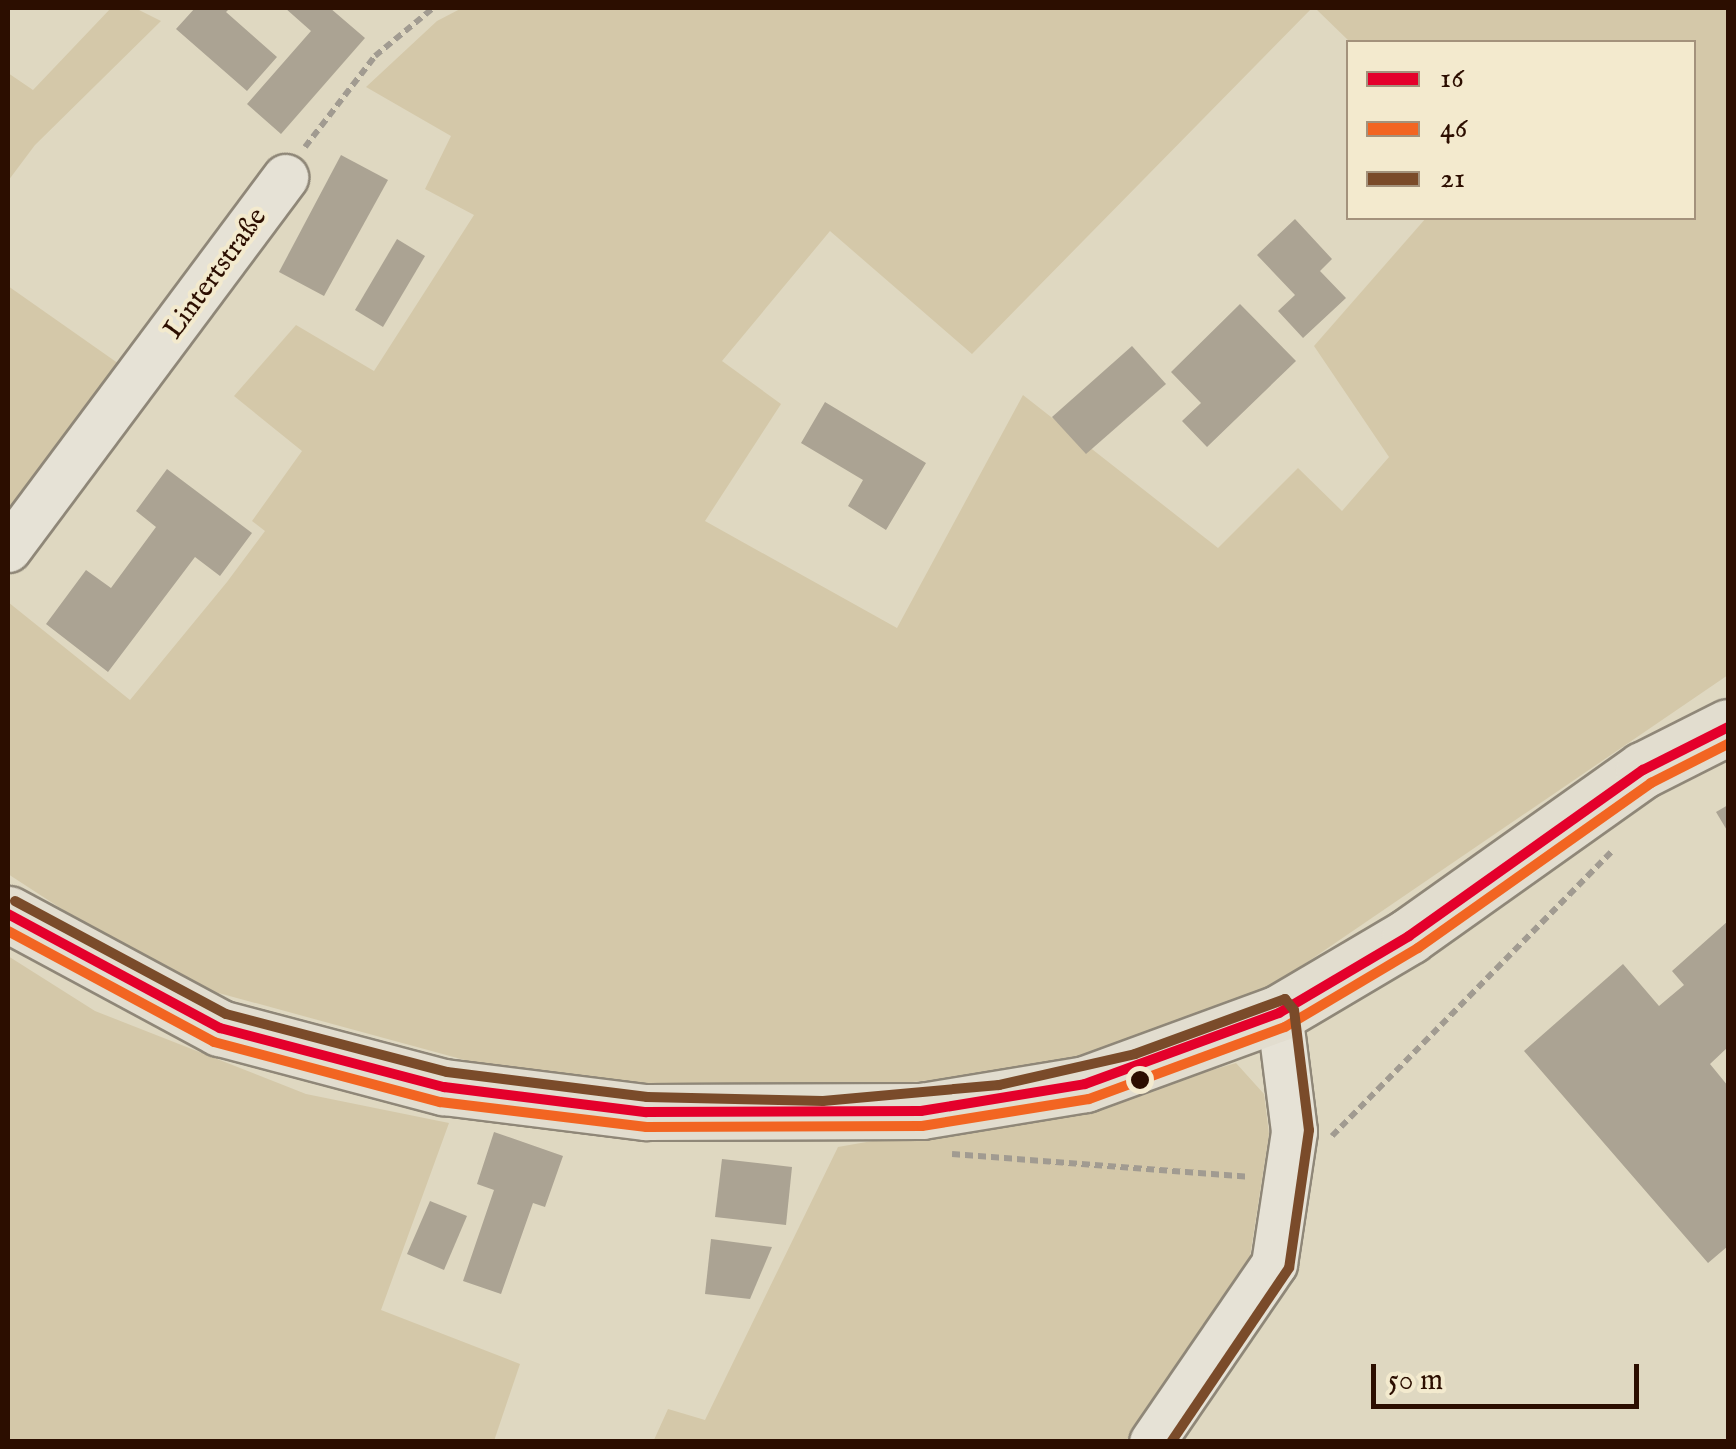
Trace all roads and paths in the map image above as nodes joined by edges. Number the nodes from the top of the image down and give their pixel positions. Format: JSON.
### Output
{"nodes":[{"id":1,"x":433,"y":8,"type":"edge"},
{"id":2,"x":285,"y":177,"type":"joint"},
{"id":3,"x":8,"y":550,"type":"edge"},
{"id":4,"x":1728,"y":727,"type":"edge"},
{"id":5,"x":1622,"y":842,"type":"dead end"},
{"id":6,"x":8,"y":914,"type":"edge"},
{"id":7,"x":1279,"y":1013,"type":"junction"},
{"id":8,"x":946,"y":1153,"type":"dead end"},
{"id":9,"x":1289,"y":1180,"type":"junction"},
{"id":10,"x":1152,"y":1442,"type":"edge"}],
"edges":[{"from":1,"to":2,"type":"path"},
{"from":2,"to":3,"type":"street","name":"Lintertstraße"},
{"from":4,"to":7,"type":"main road"},
{"from":5,"to":9,"type":"path"},
{"from":6,"to":7,"type":"main road"},
{"from":7,"to":9,"type":"street"},
{"from":8,"to":9,"type":"path"},
{"from":9,"to":10,"type":"street"}]}
